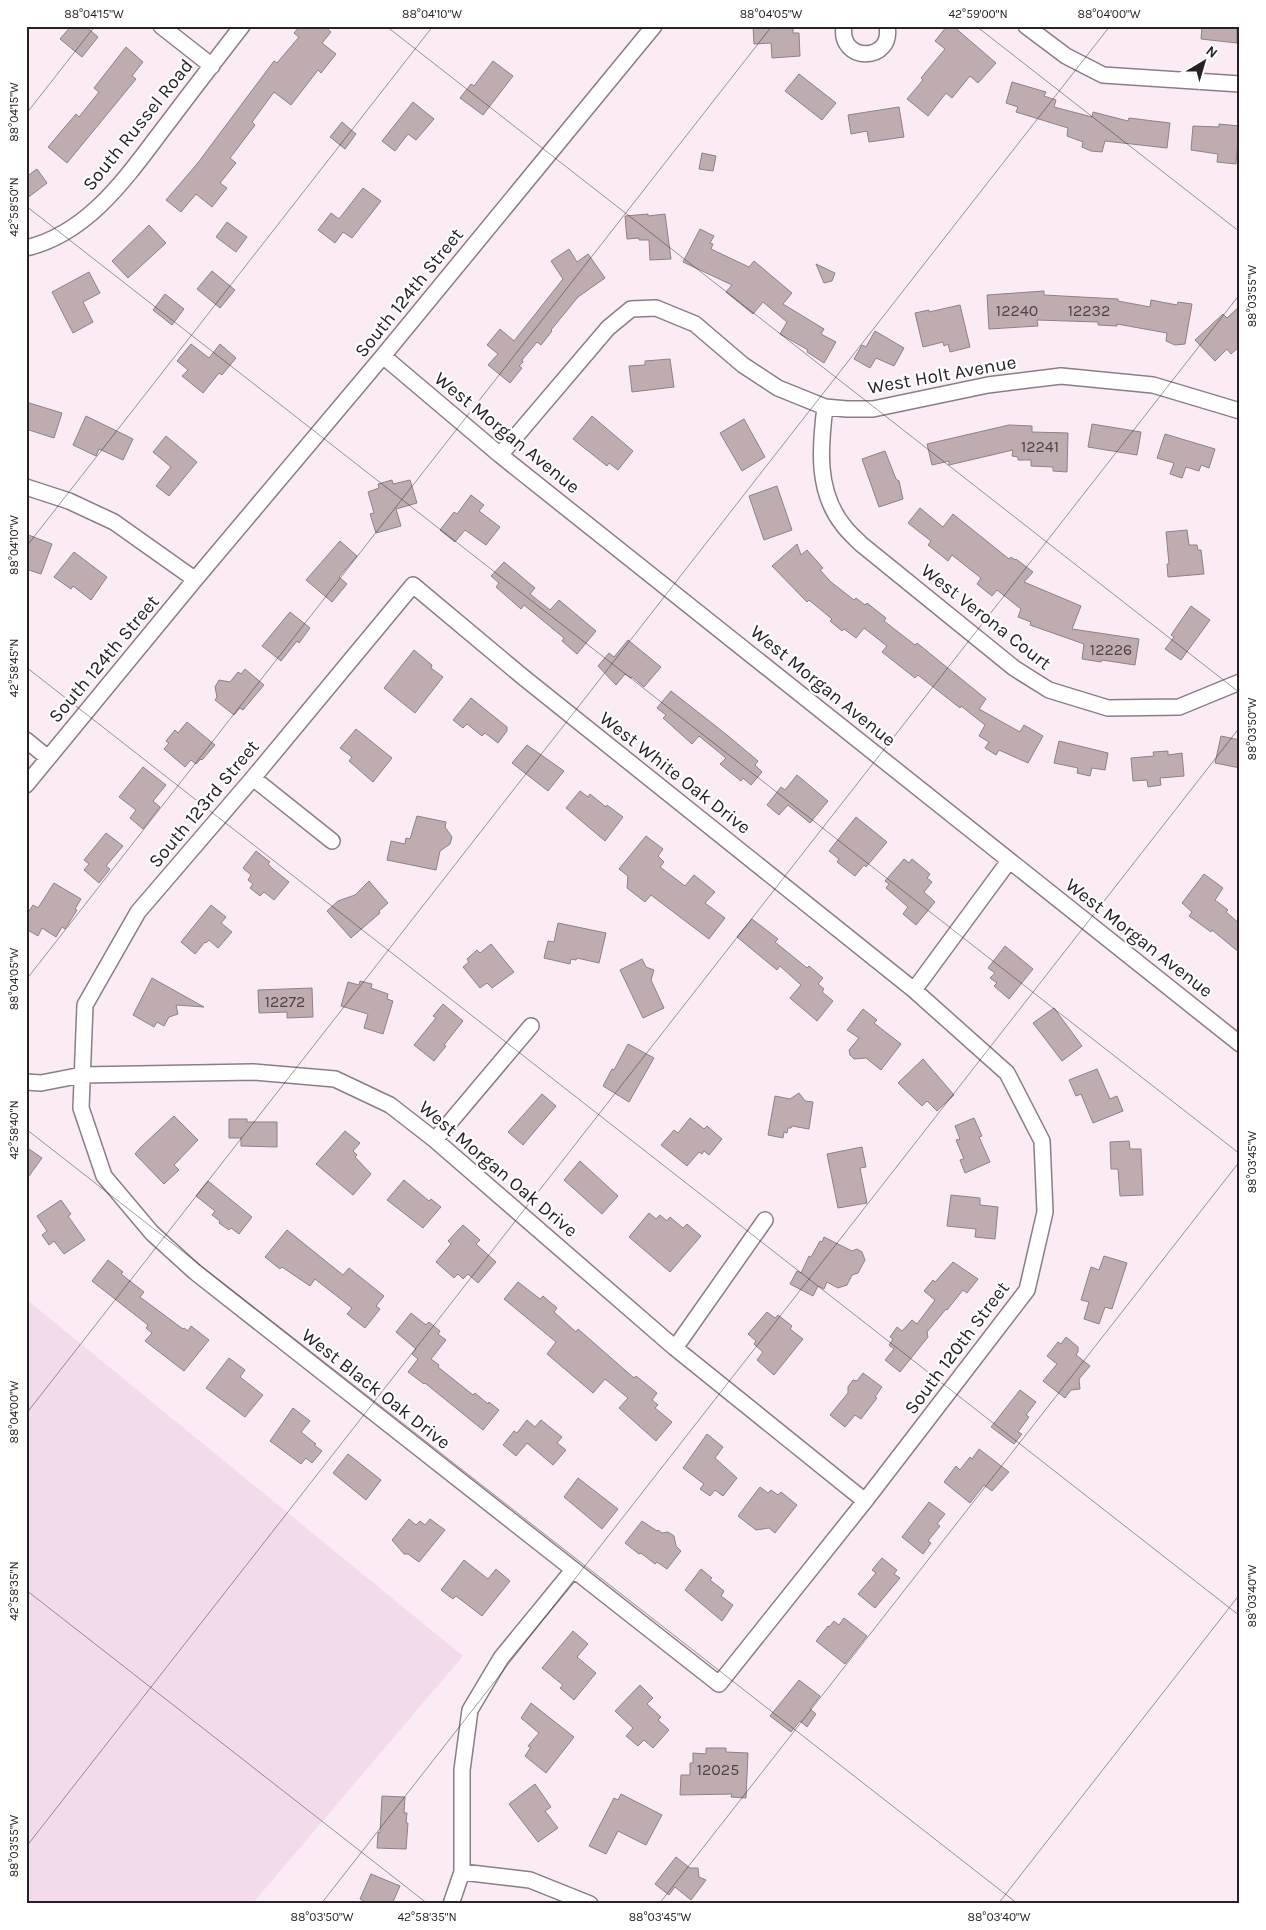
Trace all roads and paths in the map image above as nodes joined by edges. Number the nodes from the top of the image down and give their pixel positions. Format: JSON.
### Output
{"nodes":[{"id":1,"x":161,"y":26,"type":"edge"},
{"id":2,"x":242,"y":26,"type":"edge"},
{"id":3,"x":654,"y":26,"type":"edge"},
{"id":4,"x":844,"y":26,"type":"edge"},
{"id":5,"x":887,"y":26,"type":"edge"},
{"id":6,"x":1029,"y":28,"type":"edge"},
{"id":7,"x":212,"y":66,"type":"junction"},
{"id":8,"x":1240,"y":84,"type":"edge"},
{"id":9,"x":26,"y":248,"type":"edge"},
{"id":10,"x":383,"y":356,"type":"junction"},
{"id":11,"x":825,"y":407,"type":"junction"},
{"id":12,"x":1240,"y":411,"type":"edge"},
{"id":13,"x":500,"y":455,"type":"junction"},
{"id":14,"x":26,"y":487,"type":"edge"},
{"id":15,"x":193,"y":580,"type":"junction"},
{"id":16,"x":413,"y":586,"type":"joint"},
{"id":17,"x":1240,"y":682,"type":"edge"},
{"id":18,"x":26,"y":740,"type":"edge"},
{"id":19,"x":48,"y":758,"type":"junction"},
{"id":20,"x":254,"y":778,"type":"junction"},
{"id":21,"x":26,"y":785,"type":"edge"},
{"id":22,"x":332,"y":841,"type":"dead end"},
{"id":23,"x":1009,"y":861,"type":"junction"},
{"id":24,"x":914,"y":990,"type":"junction"},
{"id":25,"x":531,"y":1026,"type":"dead end"},
{"id":26,"x":1240,"y":1044,"type":"edge"},
{"id":27,"x":82,"y":1075,"type":"junction"},
{"id":28,"x":26,"y":1082,"type":"edge"},
{"id":29,"x":435,"y":1140,"type":"junction"},
{"id":30,"x":764,"y":1220,"type":"dead end"},
{"id":31,"x":675,"y":1348,"type":"junction"},
{"id":32,"x":866,"y":1501,"type":"junction"},
{"id":33,"x":573,"y":1570,"type":"junction"},
{"id":34,"x":718,"y":1684,"type":"joint"},
{"id":35,"x":462,"y":1872,"type":"junction"},
{"id":36,"x":451,"y":1904,"type":"edge"},
{"id":37,"x":590,"y":1904,"type":"edge"}],
"edges":[{"from":1,"to":7,"type":"street"},
{"from":2,"to":7,"type":"street","name":"South Russel Road"},
{"from":3,"to":10,"type":"street","name":"South 124th Street"},
{"from":4,"to":5,"type":"street"},
{"from":6,"to":8,"type":"street"},
{"from":7,"to":9,"type":"street","name":"South Russel Road"},
{"from":10,"to":13,"type":"street","name":"West Morgan Avenue"},
{"from":10,"to":15,"type":"street","name":"South 124th Street"},
{"from":11,"to":12,"type":"street","name":"West Holt Avenue"},
{"from":11,"to":13,"type":"street","name":"West Holt Avenue"},
{"from":11,"to":17,"type":"street","name":"West Verona Court"},
{"from":13,"to":23,"type":"street","name":"West Morgan Avenue"},
{"from":14,"to":15,"type":"street"},
{"from":15,"to":19,"type":"street","name":"South 124th Street"},
{"from":16,"to":20,"type":"street","name":"South 123rd Street"},
{"from":16,"to":24,"type":"street","name":"West White Oak Drive"},
{"from":18,"to":19,"type":"street"},
{"from":19,"to":21,"type":"street","name":"South 124th Street"},
{"from":20,"to":22,"type":"street"},
{"from":20,"to":27,"type":"street","name":"South 123rd Street"},
{"from":23,"to":24,"type":"street"},
{"from":23,"to":26,"type":"street","name":"West Morgan Avenue"},
{"from":24,"to":32,"type":"street","name":"South 120th Street"},
{"from":25,"to":29,"type":"street"},
{"from":27,"to":28,"type":"street","name":"West Morgan Oak Drive"},
{"from":27,"to":29,"type":"street","name":"West Morgan Oak Drive"},
{"from":27,"to":33,"type":"street","name":"West Black Oak Drive"},
{"from":29,"to":31,"type":"street","name":"West Morgan Oak Drive"},
{"from":30,"to":31,"type":"street"},
{"from":31,"to":32,"type":"street","name":"West Morgan Oak Drive"},
{"from":32,"to":34,"type":"street","name":"South 120th Street"},
{"from":33,"to":34,"type":"street","name":"West Black Oak Drive"},
{"from":33,"to":35,"type":"street"},
{"from":35,"to":36,"type":"street"},
{"from":35,"to":37,"type":"street"}]}
